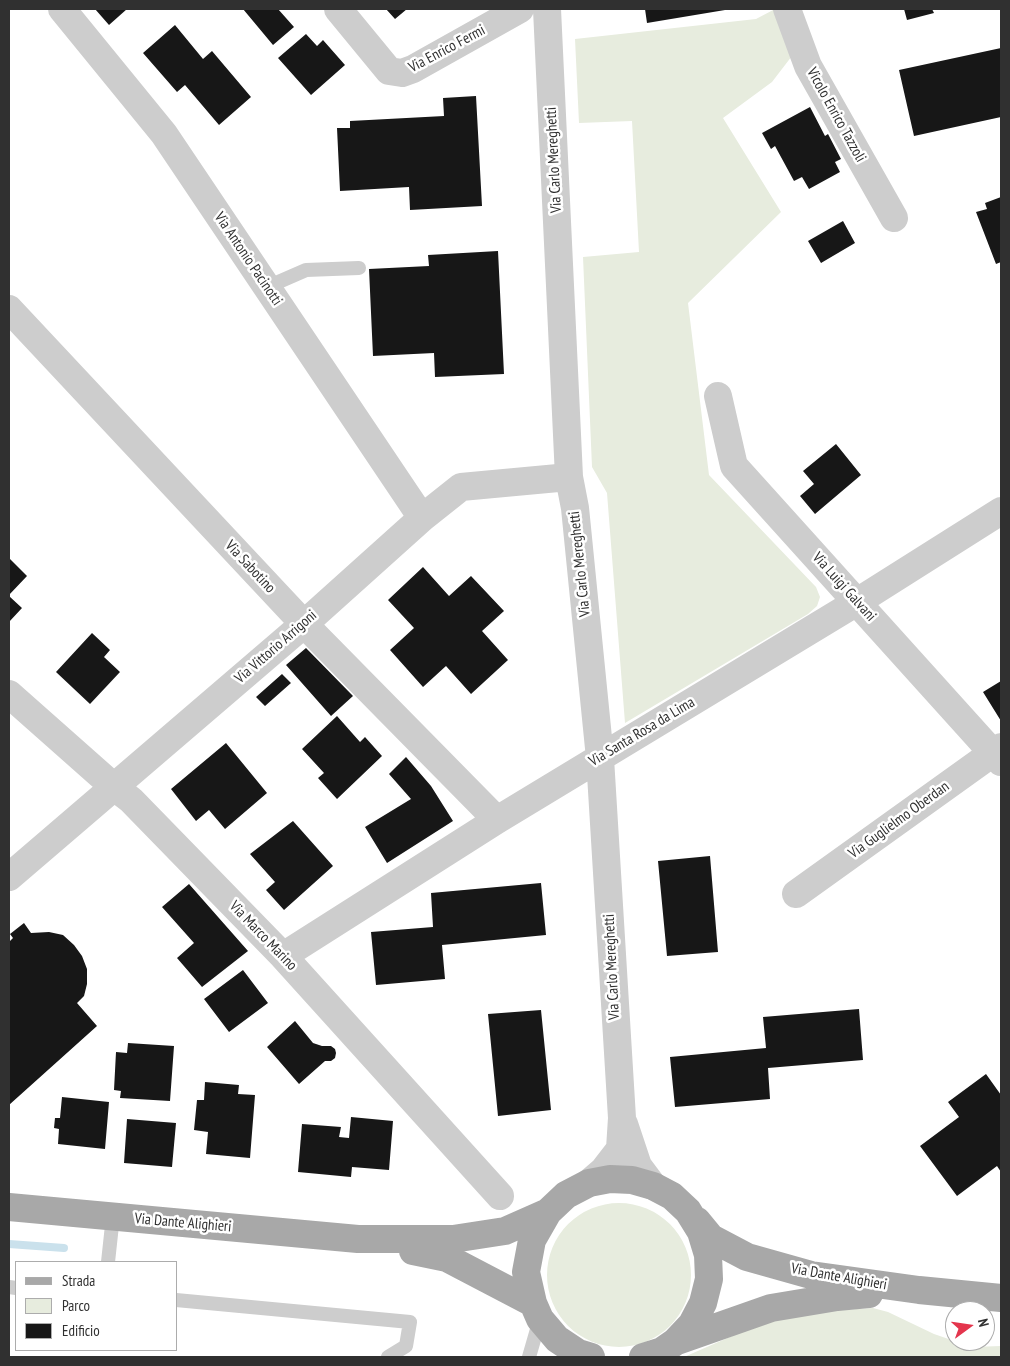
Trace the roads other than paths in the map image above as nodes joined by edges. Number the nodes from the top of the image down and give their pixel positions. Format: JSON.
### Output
{"nodes":[{"id":1,"x":62,"y":9,"type":"edge"},
{"id":2,"x":338,"y":9,"type":"edge"},
{"id":3,"x":520,"y":9,"type":"edge"},
{"id":4,"x":547,"y":9,"type":"edge"},
{"id":5,"x":786,"y":9,"type":"edge"},
{"id":6,"x":894,"y":218,"type":"dead end"},
{"id":7,"x":359,"y":268,"type":"dead end"},
{"id":8,"x":268,"y":287,"type":"junction"},
{"id":9,"x":9,"y":309,"type":"edge"},
{"id":10,"x":718,"y":396,"type":"dead end"},
{"id":11,"x":569,"y":477,"type":"junction"},
{"id":12,"x":1001,"y":511,"type":"edge"},
{"id":13,"x":422,"y":518,"type":"junction"},
{"id":14,"x":857,"y":602,"type":"junction"},
{"id":15,"x":304,"y":624,"type":"junction"},
{"id":16,"x":9,"y":694,"type":"edge"},
{"id":17,"x":999,"y":754,"type":"edge"},
{"id":18,"x":600,"y":758,"type":"junction"},
{"id":19,"x":114,"y":787,"type":"junction"},
{"id":20,"x":497,"y":820,"type":"junction"},
{"id":21,"x":9,"y":877,"type":"edge"},
{"id":22,"x":796,"y":894,"type":"dead end"},
{"id":23,"x":283,"y":956,"type":"junction"},
{"id":24,"x":622,"y":1118,"type":"junction"},
{"id":25,"x":589,"y":1183,"type":"junction"},
{"id":26,"x":653,"y":1186,"type":"junction"},
{"id":27,"x":500,"y":1196,"type":"dead end"},
{"id":28,"x":9,"y":1207,"type":"edge"},
{"id":29,"x":688,"y":1211,"type":"junction"},
{"id":30,"x":548,"y":1212,"type":"junction"},
{"id":31,"x":113,"y":1216,"type":"junction"},
{"id":32,"x":358,"y":1239,"type":"junction"},
{"id":33,"x":108,"y":1261,"type":"edge"},
{"id":34,"x":919,"y":1290,"type":"junction"},
{"id":35,"x":1001,"y":1298,"type":"edge"},
{"id":36,"x":178,"y":1300,"type":"edge"},
{"id":37,"x":537,"y":1311,"type":"junction"},
{"id":38,"x":660,"y":1352,"type":"edge"},
{"id":39,"x":388,"y":1357,"type":"edge"},
{"id":40,"x":529,"y":1357,"type":"edge"},
{"id":41,"x":591,"y":1357,"type":"edge"}],
"edges":[{"from":1,"to":8,"type":"street","name":"Via Antonio Pacinotti"},
{"from":2,"to":3,"type":"street","name":"Via Enrico Fermi"},
{"from":4,"to":11,"type":"street","name":"Via Carlo Mereghetti"},
{"from":5,"to":6,"type":"street","name":"Vicolo Enrico Tazzoli"},
{"from":7,"to":8,"type":"lane"},
{"from":8,"to":13,"type":"street","name":"Via Antonio Pacinotti"},
{"from":9,"to":15,"type":"street","name":"Via Sabotino"},
{"from":10,"to":14,"type":"street","name":"Via Luigi Galvani"},
{"from":11,"to":13,"type":"street","name":"Via Vittorio Arrigoni"},
{"from":11,"to":18,"type":"street","name":"Via Carlo Mereghetti"},
{"from":12,"to":14,"type":"street","name":"Via Santa Rosa da Lima"},
{"from":13,"to":15,"type":"street","name":"Via Vittorio Arrigoni"},
{"from":14,"to":17,"type":"street","name":"Via Luigi Galvani"},
{"from":14,"to":18,"type":"street","name":"Via Santa Rosa da Lima"},
{"from":15,"to":19,"type":"street","name":"Via Vittorio Arrigoni"},
{"from":15,"to":20,"type":"street","name":"Via Sabotino"},
{"from":16,"to":19,"type":"street","name":"Via Marco Marino"},
{"from":17,"to":22,"type":"street","name":"Via Guglielmo Oberdan"},
{"from":18,"to":20,"type":"street","name":"Via Santa Rosa da Lima"},
{"from":18,"to":24,"type":"street","name":"Via Carlo Mereghetti"},
{"from":19,"to":21,"type":"street","name":"Via Vittorio Arrigoni"},
{"from":19,"to":23,"type":"street","name":"Via Marco Marino"},
{"from":20,"to":23,"type":"street","name":"Via Santa Rosa da Lima"},
{"from":23,"to":27,"type":"street","name":"Via Marco Marino"},
{"from":24,"to":25,"type":"street","name":"Via Carlo Mereghetti"},
{"from":24,"to":26,"type":"street","name":"Via Carlo Mereghetti"},
{"from":25,"to":26,"type":"main road","name":"Via Dante Alighieri"},
{"from":25,"to":30,"type":"main road","name":"Via Dante Alighieri"},
{"from":26,"to":29,"type":"main road","name":"Via Dante Alighieri"},
{"from":28,"to":31,"type":"main road","name":"Via Dante Alighieri"},
{"from":29,"to":34,"type":"main road","name":"Via Dante Alighieri"},
{"from":29,"to":38,"type":"main road","name":"Via Dante Alighieri"},
{"from":30,"to":32,"type":"main road"},
{"from":30,"to":37,"type":"main road","name":"Via Dante Alighieri"},
{"from":31,"to":32,"type":"main road","name":"Via Dante Alighieri"},
{"from":31,"to":33,"type":"lane"},
{"from":32,"to":37,"type":"main road"},
{"from":34,"to":35,"type":"main road","name":"Via Dante Alighieri"},
{"from":34,"to":38,"type":"main road","name":"Via Dante Alighieri"},
{"from":36,"to":39,"type":"lane"},
{"from":37,"to":40,"type":"lane"},
{"from":37,"to":41,"type":"main road","name":"Via Dante Alighieri"}]}
